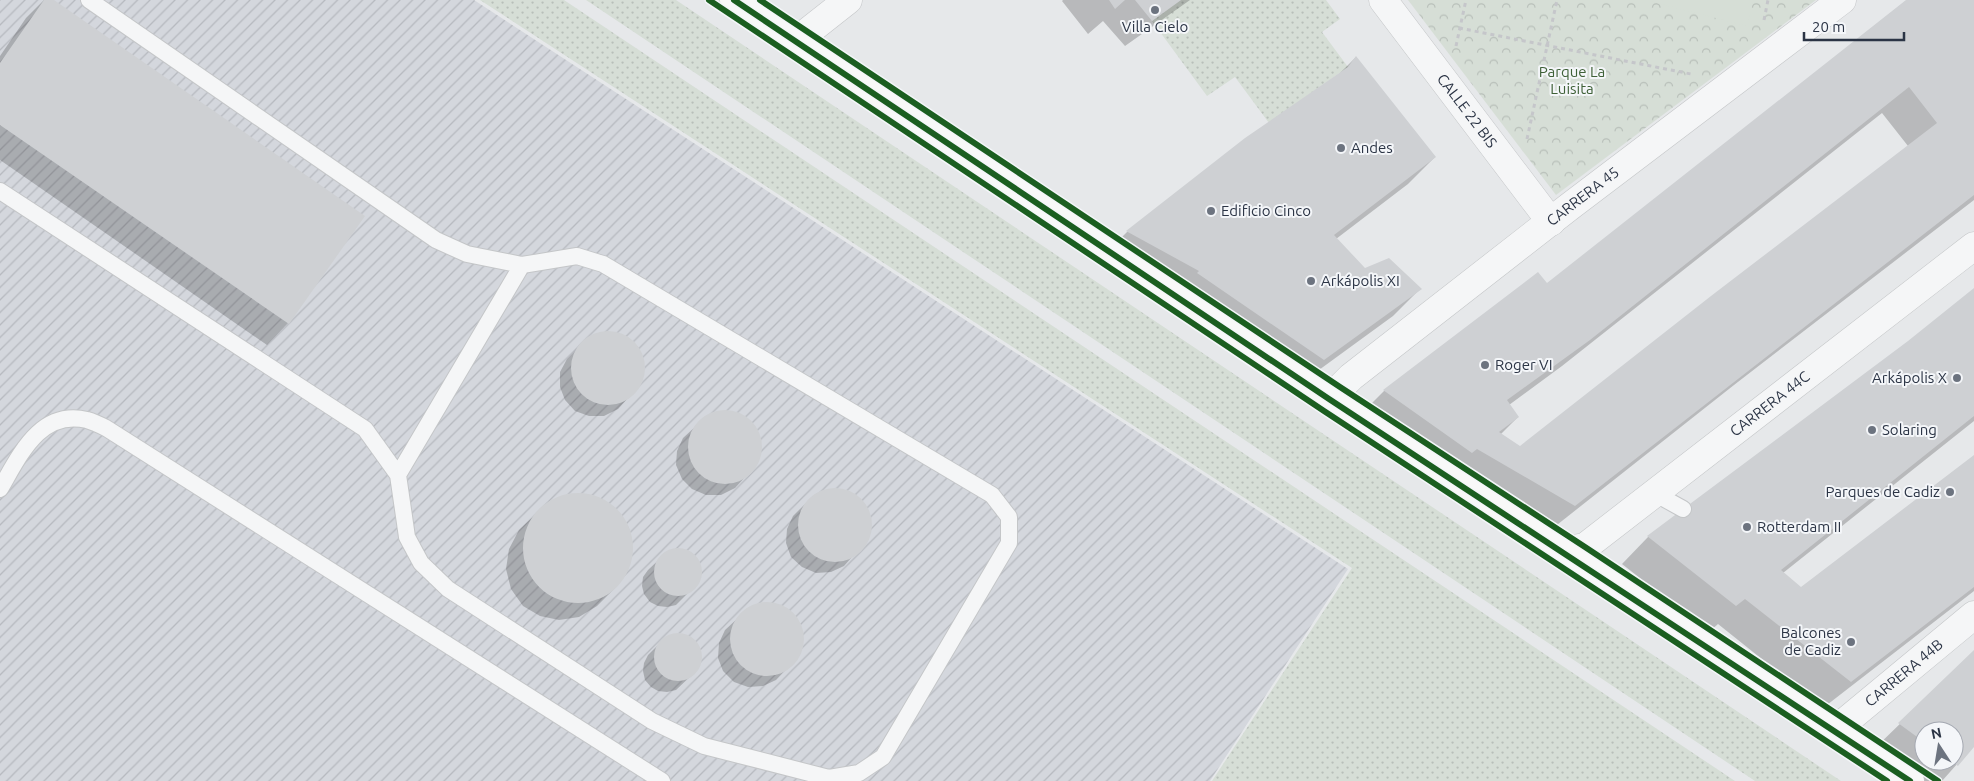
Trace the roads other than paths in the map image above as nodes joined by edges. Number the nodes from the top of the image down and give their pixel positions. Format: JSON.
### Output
{"nodes":[{"id":1,"x":89,"y":0,"type":"edge"},
{"id":2,"x":734,"y":0,"type":"edge"},
{"id":3,"x":848,"y":0,"type":"edge"},
{"id":4,"x":1383,"y":0,"type":"edge"},
{"id":5,"x":1842,"y":0,"type":"edge"},
{"id":6,"x":796,"y":41,"type":"junction"},
{"id":7,"x":0,"y":191,"type":"edge"},
{"id":8,"x":1551,"y":222,"type":"junction"},
{"id":9,"x":1974,"y":246,"type":"edge"},
{"id":10,"x":522,"y":265,"type":"junction"},
{"id":11,"x":1329,"y":399,"type":"junction"},
{"id":12,"x":398,"y":475,"type":"junction"},
{"id":13,"x":0,"y":488,"type":"edge"},
{"id":14,"x":1654,"y":493,"type":"junction"},
{"id":15,"x":1683,"y":509,"type":"dead end"},
{"id":16,"x":1561,"y":551,"type":"junction"},
{"id":17,"x":1974,"y":614,"type":"edge"},
{"id":18,"x":1834,"y":731,"type":"junction"},
{"id":19,"x":662,"y":781,"type":"edge"},
{"id":20,"x":1910,"y":781,"type":"edge"}],
"edges":[{"from":1,"to":10,"type":"lane"},
{"from":2,"to":6,"type":"street"},
{"from":3,"to":6,"type":"street"},
{"from":4,"to":8,"type":"street","name":"CALLE 22 BIS"},
{"from":5,"to":8,"type":"street","name":"CARRERA 45"},
{"from":6,"to":11,"type":"street"},
{"from":7,"to":12,"type":"lane"},
{"from":8,"to":11,"type":"street","name":"CARRERA 45"},
{"from":9,"to":14,"type":"street","name":"CARRERA 44C"},
{"from":10,"to":12,"type":"lane"},
{"from":10,"to":12,"type":"lane"},
{"from":11,"to":16,"type":"street"},
{"from":13,"to":19,"type":"lane"},
{"from":14,"to":15,"type":"lane"},
{"from":14,"to":16,"type":"street","name":"CARRERA 44C"},
{"from":16,"to":18,"type":"street"},
{"from":17,"to":18,"type":"street","name":"CARRERA 44B"},
{"from":18,"to":20,"type":"street"}]}
